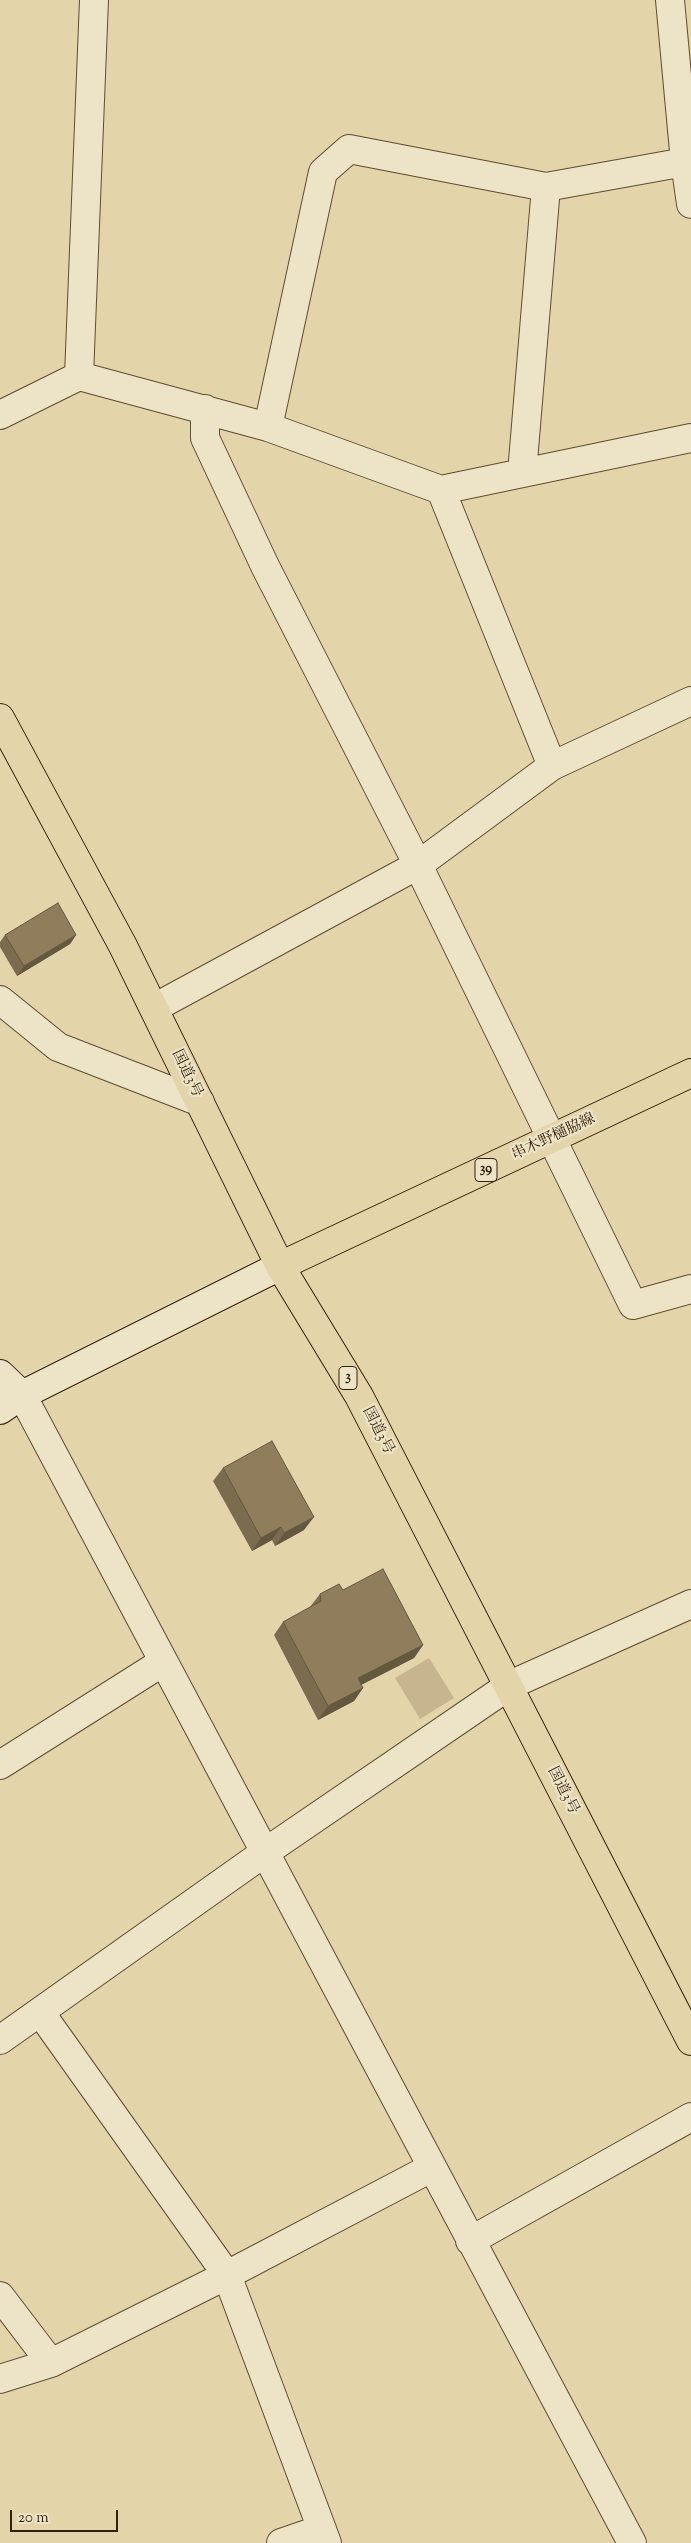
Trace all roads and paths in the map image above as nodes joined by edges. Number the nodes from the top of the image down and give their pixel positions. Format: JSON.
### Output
{"nodes":[{"id":1,"x":94,"y":0,"type":"edge"},
{"id":2,"x":670,"y":0,"type":"edge"},
{"id":3,"x":685,"y":162,"type":"junction"},
{"id":4,"x":546,"y":188,"type":"junction"},
{"id":5,"x":691,"y":204,"type":"edge"},
{"id":6,"x":79,"y":376,"type":"junction"},
{"id":7,"x":205,"y":409,"type":"junction"},
{"id":8,"x":0,"y":415,"type":"edge"},
{"id":9,"x":268,"y":427,"type":"junction"},
{"id":10,"x":691,"y":438,"type":"edge"},
{"id":11,"x":522,"y":473,"type":"junction"},
{"id":12,"x":441,"y":490,"type":"junction"},
{"id":13,"x":691,"y":701,"type":"edge"},
{"id":14,"x":0,"y":718,"type":"edge"},
{"id":15,"x":552,"y":766,"type":"junction"},
{"id":16,"x":418,"y":865,"type":"junction"},
{"id":17,"x":0,"y":1000,"type":"edge"},
{"id":18,"x":154,"y":1008,"type":"junction"},
{"id":19,"x":691,"y":1073,"type":"edge"},
{"id":20,"x":200,"y":1102,"type":"junction"},
{"id":21,"x":550,"y":1140,"type":"junction"},
{"id":22,"x":280,"y":1266,"type":"junction"},
{"id":23,"x":691,"y":1289,"type":"edge"},
{"id":24,"x":0,"y":1374,"type":"edge"},
{"id":25,"x":11,"y":1402,"type":"edge"},
{"id":26,"x":691,"y":1604,"type":"edge"},
{"id":27,"x":163,"y":1662,"type":"junction"},
{"id":28,"x":510,"y":1686,"type":"junction"},
{"id":29,"x":0,"y":1765,"type":"edge"},
{"id":30,"x":264,"y":1853,"type":"junction"},
{"id":31,"x":40,"y":2012,"type":"junction"},
{"id":32,"x":0,"y":2040,"type":"edge"},
{"id":33,"x":691,"y":2041,"type":"edge"},
{"id":34,"x":691,"y":2117,"type":"edge"},
{"id":35,"x":431,"y":2168,"type":"junction"},
{"id":36,"x":470,"y":2240,"type":"junction"},
{"id":37,"x":227,"y":2275,"type":"junction"},
{"id":38,"x":0,"y":2296,"type":"edge"},
{"id":39,"x":51,"y":2363,"type":"junction"},
{"id":40,"x":0,"y":2379,"type":"edge"},
{"id":41,"x":325,"y":2536,"type":"edge"},
{"id":42,"x":281,"y":2543,"type":"edge"},
{"id":43,"x":632,"y":2543,"type":"edge"}],
"edges":[{"from":1,"to":6,"type":"street"},
{"from":2,"to":3,"type":"street"},
{"from":3,"to":4,"type":"street"},
{"from":3,"to":5,"type":"street"},
{"from":4,"to":9,"type":"street"},
{"from":4,"to":11,"type":"street"},
{"from":6,"to":7,"type":"street"},
{"from":6,"to":8,"type":"street"},
{"from":7,"to":9,"type":"street"},
{"from":7,"to":16,"type":"street"},
{"from":9,"to":12,"type":"street"},
{"from":10,"to":11,"type":"street"},
{"from":11,"to":12,"type":"street"},
{"from":12,"to":15,"type":"street"},
{"from":13,"to":15,"type":"street"},
{"from":14,"to":18,"type":"main road","name":"国道3号","number":"3"},
{"from":15,"to":16,"type":"street"},
{"from":16,"to":18,"type":"street"},
{"from":16,"to":21,"type":"street"},
{"from":17,"to":20,"type":"street"},
{"from":18,"to":20,"type":"main road","name":"国道3号","number":"3"},
{"from":19,"to":21,"type":"main road","name":"串木野樋脇線","number":"39"},
{"from":20,"to":22,"type":"main road","name":"国道3号","number":"3"},
{"from":21,"to":22,"type":"main road","name":"串木野樋脇線","number":"39"},
{"from":21,"to":23,"type":"street"},
{"from":22,"to":25,"type":"street"},
{"from":22,"to":28,"type":"main road","name":"国道3号","number":"3"},
{"from":24,"to":25,"type":"street"},
{"from":25,"to":27,"type":"street"},
{"from":26,"to":28,"type":"street"},
{"from":27,"to":29,"type":"street"},
{"from":27,"to":30,"type":"street"},
{"from":28,"to":30,"type":"street"},
{"from":28,"to":33,"type":"main road","name":"国道3号","number":"3"},
{"from":30,"to":31,"type":"street"},
{"from":30,"to":35,"type":"street"},
{"from":31,"to":32,"type":"street"},
{"from":31,"to":37,"type":"street"},
{"from":34,"to":36,"type":"street"},
{"from":35,"to":36,"type":"street"},
{"from":35,"to":37,"type":"street"},
{"from":36,"to":43,"type":"street"},
{"from":37,"to":39,"type":"street"},
{"from":37,"to":41,"type":"street"},
{"from":38,"to":39,"type":"street"},
{"from":39,"to":40,"type":"street"},
{"from":41,"to":42,"type":"street"}]}
